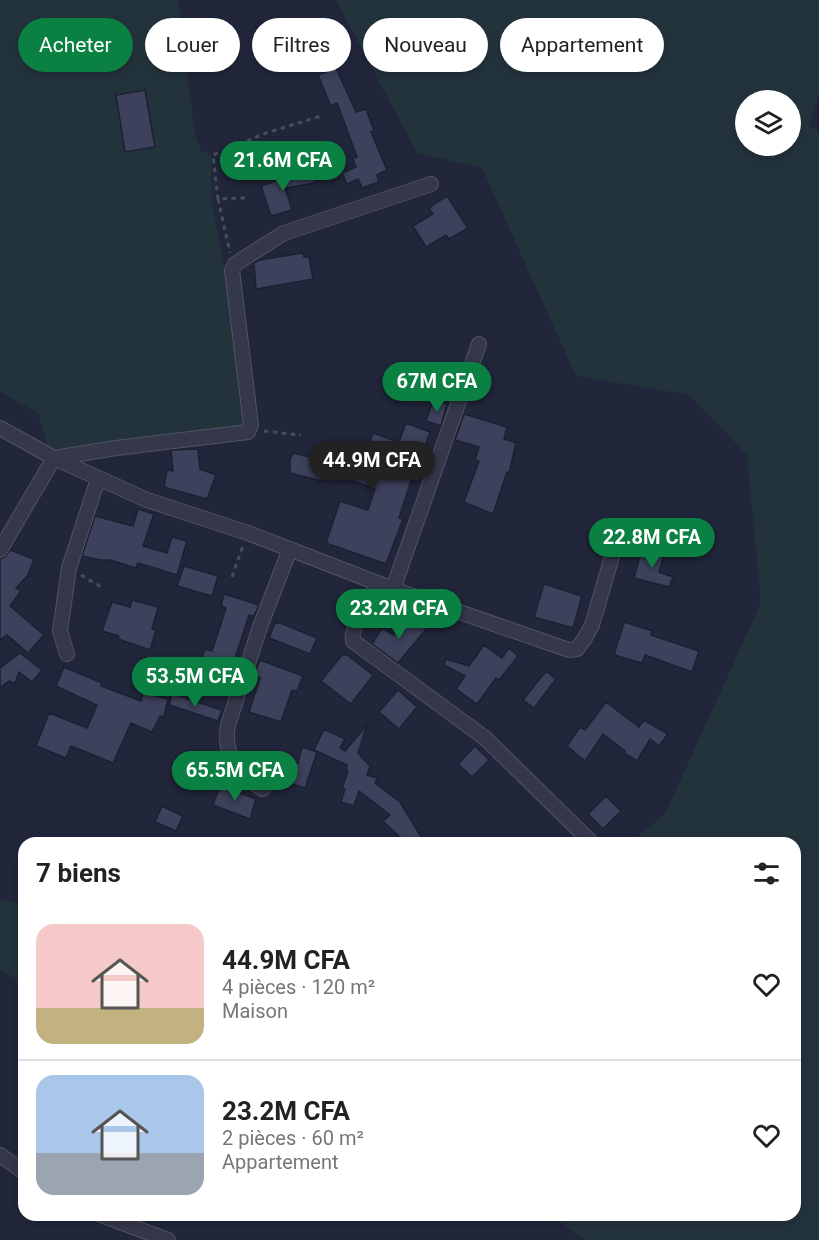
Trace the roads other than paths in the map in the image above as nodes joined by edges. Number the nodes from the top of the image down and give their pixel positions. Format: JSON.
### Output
{"nodes":[{"id":1,"x":431,"y":184,"type":"dead end"},
{"id":2,"x":479,"y":344,"type":"dead end"},
{"id":3,"x":0,"y":428,"type":"edge"},
{"id":4,"x":54,"y":459,"type":"junction"},
{"id":5,"x":98,"y":479,"type":"junction"},
{"id":6,"x":621,"y":526,"type":"dead end"},
{"id":7,"x":291,"y":549,"type":"junction"},
{"id":8,"x":0,"y":550,"type":"edge"},
{"id":9,"x":378,"y":583,"type":"junction"},
{"id":10,"x":393,"y":589,"type":"junction"},
{"id":11,"x":67,"y":654,"type":"dead end"},
{"id":12,"x":262,"y":789,"type":"dead end"},
{"id":13,"x":586,"y":837,"type":"edge"},
{"id":14,"x":0,"y":1155,"type":"edge"},
{"id":15,"x":18,"y":1168,"type":"edge"},
{"id":16,"x":117,"y":1221,"type":"edge"},
{"id":17,"x":168,"y":1240,"type":"edge"}],
"edges":[{"from":1,"to":4,"type":"street"},
{"from":2,"to":10,"type":"street"},
{"from":3,"to":4,"type":"street"},
{"from":4,"to":5,"type":"street"},
{"from":4,"to":8,"type":"street"},
{"from":5,"to":7,"type":"street"},
{"from":5,"to":11,"type":"street"},
{"from":6,"to":10,"type":"street"},
{"from":7,"to":9,"type":"street"},
{"from":7,"to":12,"type":"street"},
{"from":9,"to":10,"type":"street"},
{"from":9,"to":13,"type":"street"},
{"from":14,"to":15,"type":"street"},
{"from":16,"to":17,"type":"street"}]}
